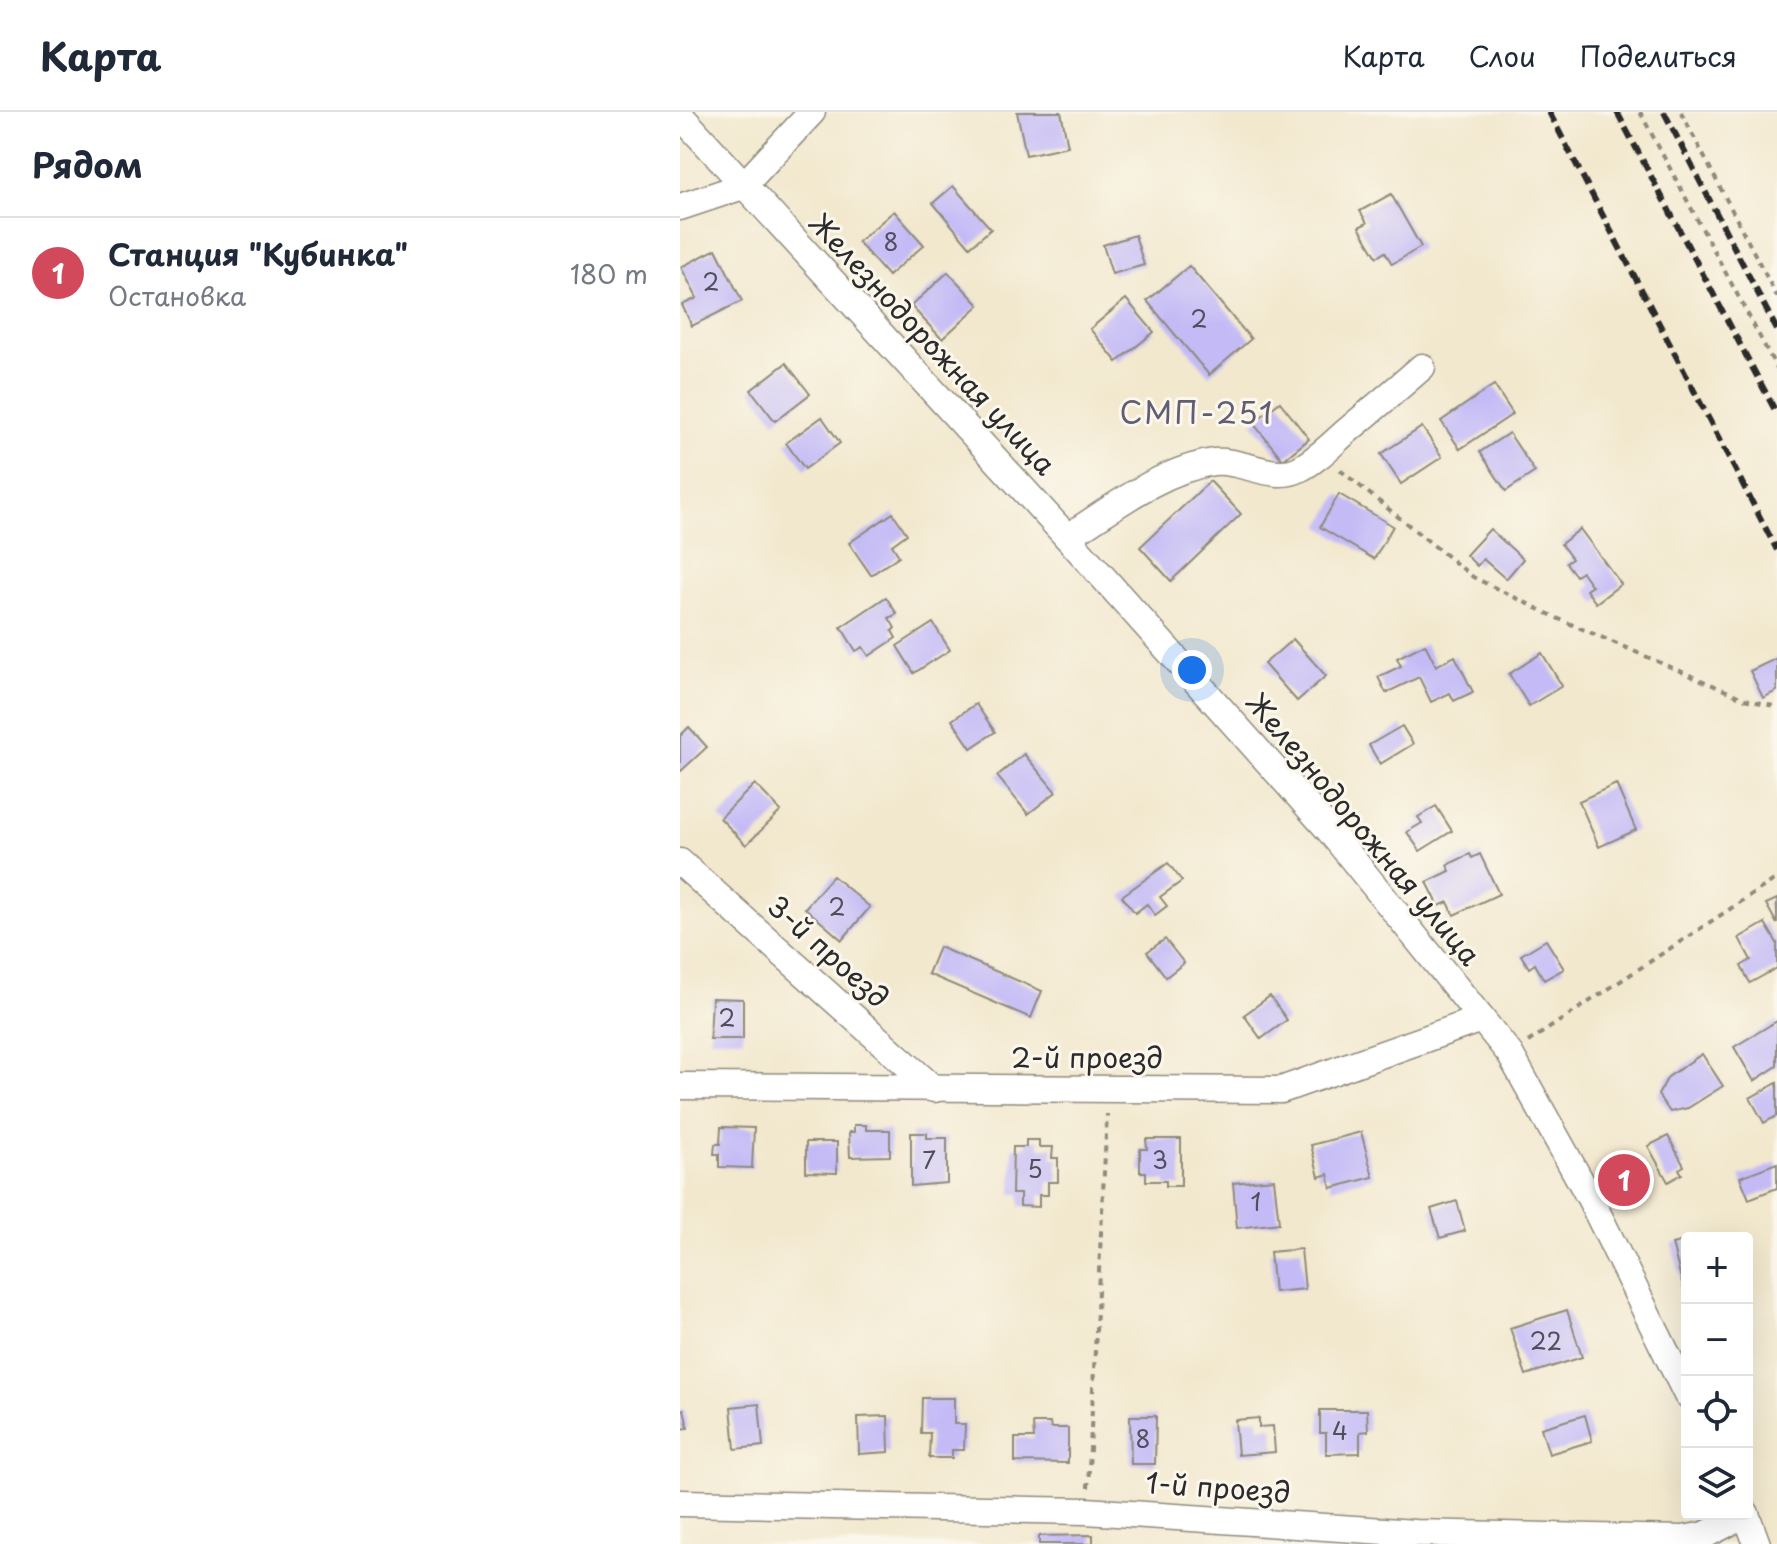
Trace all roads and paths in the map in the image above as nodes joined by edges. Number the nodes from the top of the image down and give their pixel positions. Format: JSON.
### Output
{"nodes":[{"id":1,"x":812,"y":112,"type":"edge"},
{"id":2,"x":1640,"y":112,"type":"edge"},
{"id":3,"x":1681,"y":112,"type":"edge"},
{"id":4,"x":680,"y":115,"type":"edge"},
{"id":5,"x":743,"y":186,"type":"junction"},
{"id":6,"x":680,"y":207,"type":"edge"},
{"id":7,"x":1777,"y":297,"type":"edge"},
{"id":8,"x":1422,"y":367,"type":"dead end"},
{"id":9,"x":1777,"y":369,"type":"edge"},
{"id":10,"x":1320,"y":454,"type":"junction"},
{"id":11,"x":1067,"y":537,"type":"junction"},
{"id":12,"x":1777,"y":707,"type":"edge"},
{"id":13,"x":680,"y":862,"type":"edge"},
{"id":14,"x":1777,"y":878,"type":"edge"},
{"id":15,"x":1481,"y":1019,"type":"junction"},
{"id":16,"x":1510,"y":1054,"type":"junction"},
{"id":17,"x":680,"y":1086,"type":"edge"},
{"id":18,"x":934,"y":1089,"type":"junction"},
{"id":19,"x":1109,"y":1090,"type":"junction"},
{"id":20,"x":1681,"y":1383,"type":"edge"},
{"id":21,"x":680,"y":1503,"type":"edge"},
{"id":22,"x":1086,"y":1511,"type":"junction"},
{"id":23,"x":1734,"y":1520,"type":"edge"},
{"id":24,"x":1748,"y":1520,"type":"edge"},
{"id":25,"x":1757,"y":1544,"type":"edge"}],
"edges":[{"from":1,"to":5,"type":"street"},
{"from":2,"to":9,"type":"path"},
{"from":3,"to":7,"type":"path"},
{"from":4,"to":5,"type":"street","name":"Железнодорожная улица"},
{"from":5,"to":6,"type":"street"},
{"from":5,"to":11,"type":"street","name":"Железнодорожная улица"},
{"from":8,"to":10,"type":"street"},
{"from":10,"to":11,"type":"street"},
{"from":10,"to":12,"type":"path"},
{"from":11,"to":15,"type":"street","name":"Железнодорожная улица"},
{"from":13,"to":18,"type":"street","name":"3-й проезд"},
{"from":14,"to":16,"type":"path"},
{"from":15,"to":16,"type":"street","name":"Железнодорожная улица"},
{"from":15,"to":19,"type":"street","name":"2-й проезд"},
{"from":16,"to":20,"type":"street","name":"Железнодорожная улица"},
{"from":17,"to":18,"type":"street","name":"2-й проезд"},
{"from":18,"to":19,"type":"street","name":"2-й проезд"},
{"from":19,"to":22,"type":"path"},
{"from":21,"to":22,"type":"street","name":"1-й проезд"},
{"from":22,"to":23,"type":"street","name":"1-й проезд"},
{"from":24,"to":25,"type":"street"}]}
